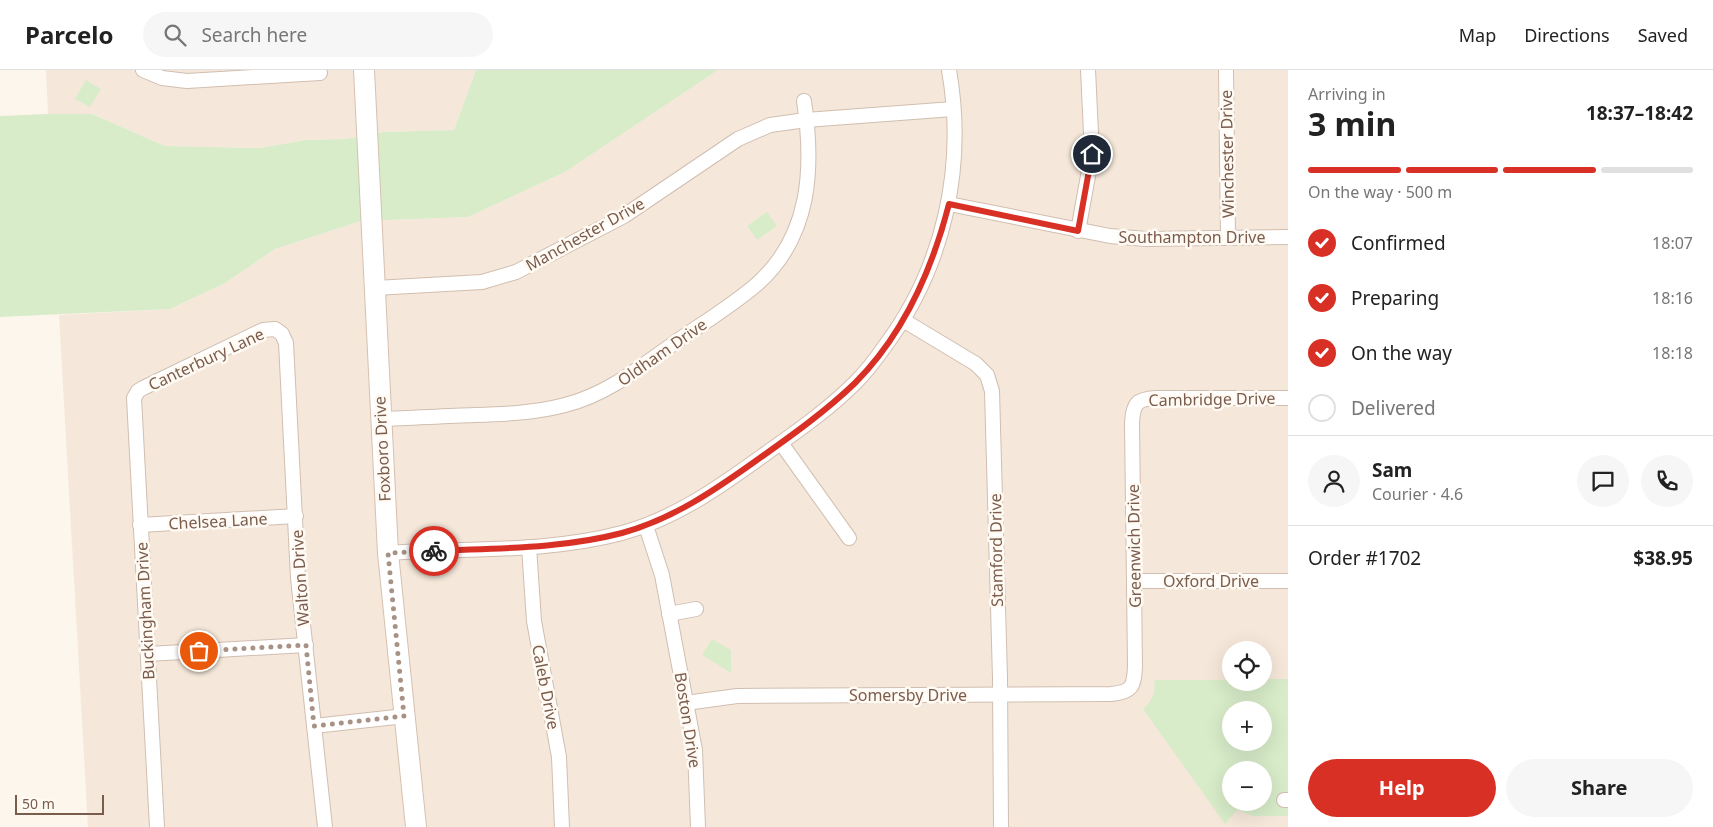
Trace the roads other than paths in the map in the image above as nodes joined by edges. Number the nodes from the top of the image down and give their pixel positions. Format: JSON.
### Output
{"nodes":[{"id":1,"x":144,"y":70,"type":"edge"},
{"id":2,"x":364,"y":70,"type":"edge"},
{"id":3,"x":949,"y":70,"type":"edge"},
{"id":4,"x":1088,"y":70,"type":"edge"},
{"id":5,"x":1226,"y":70,"type":"edge"},
{"id":6,"x":274,"y":73,"type":"edge"},
{"id":7,"x":320,"y":73,"type":"dead end"},
{"id":8,"x":804,"y":101,"type":"dead end"},
{"id":9,"x":953,"y":109,"type":"junction"},
{"id":10,"x":806,"y":120,"type":"junction"},
{"id":11,"x":949,"y":204,"type":"junction"},
{"id":12,"x":1078,"y":231,"type":"junction"},
{"id":13,"x":1288,"y":237,"type":"edge"},
{"id":14,"x":1228,"y":238,"type":"junction"},
{"id":15,"x":375,"y":288,"type":"junction"},
{"id":16,"x":903,"y":320,"type":"junction"},
{"id":17,"x":279,"y":331,"type":"joint"},
{"id":18,"x":135,"y":395,"type":"joint"},
{"id":19,"x":1288,"y":398,"type":"edge"},
{"id":20,"x":1137,"y":402,"type":"joint"},
{"id":21,"x":381,"y":420,"type":"junction"},
{"id":22,"x":781,"y":443,"type":"junction"},
{"id":23,"x":296,"y":516,"type":"junction"},
{"id":24,"x":140,"y":525,"type":"junction"},
{"id":25,"x":646,"y":526,"type":"junction"},
{"id":26,"x":849,"y":538,"type":"dead end"},
{"id":27,"x":529,"y":547,"type":"junction"},
{"id":28,"x":388,"y":553,"type":"junction"},
{"id":29,"x":1134,"y":581,"type":"junction"},
{"id":30,"x":1288,"y":581,"type":"edge"},
{"id":31,"x":696,"y":610,"type":"dead end"},
{"id":32,"x":669,"y":614,"type":"junction"},
{"id":33,"x":306,"y":645,"type":"junction"},
{"id":34,"x":148,"y":654,"type":"junction"},
{"id":35,"x":1130,"y":689,"type":"joint"},
{"id":36,"x":1000,"y":695,"type":"junction"},
{"id":37,"x":686,"y":703,"type":"junction"},
{"id":38,"x":404,"y":716,"type":"junction"},
{"id":39,"x":314,"y":726,"type":"junction"},
{"id":40,"x":157,"y":827,"type":"edge"},
{"id":41,"x":326,"y":827,"type":"edge"},
{"id":42,"x":416,"y":827,"type":"edge"},
{"id":43,"x":562,"y":827,"type":"edge"},
{"id":44,"x":698,"y":827,"type":"edge"},
{"id":45,"x":1002,"y":827,"type":"edge"}],
"edges":[{"from":1,"to":6,"type":"street"},
{"from":2,"to":15,"type":"street","name":"Foxboro Drive"},
{"from":3,"to":9,"type":"street"},
{"from":4,"to":12,"type":"street"},
{"from":5,"to":14,"type":"street","name":"Winchester Drive"},
{"from":6,"to":7,"type":"street"},
{"from":8,"to":10,"type":"street"},
{"from":9,"to":10,"type":"street","name":"Manchester Drive"},
{"from":9,"to":11,"type":"street"},
{"from":10,"to":15,"type":"street","name":"Manchester Drive"},
{"from":10,"to":21,"type":"street","name":"Oldham Drive"},
{"from":11,"to":12,"type":"street","name":"Southampton Drive"},
{"from":11,"to":16,"type":"street"},
{"from":12,"to":14,"type":"street","name":"Southampton Drive"},
{"from":13,"to":14,"type":"street","name":"Southampton Drive"},
{"from":15,"to":21,"type":"street","name":"Foxboro Drive"},
{"from":16,"to":22,"type":"street"},
{"from":16,"to":36,"type":"street","name":"Stamford Drive"},
{"from":17,"to":18,"type":"street","name":"Canterbury Lane"},
{"from":17,"to":23,"type":"street","name":"Walton Drive"},
{"from":18,"to":24,"type":"street","name":"Buckingham Drive"},
{"from":19,"to":20,"type":"street","name":"Cambridge Drive"},
{"from":20,"to":29,"type":"street","name":"Greenwich Drive"},
{"from":21,"to":28,"type":"street","name":"Foxboro Drive"},
{"from":22,"to":25,"type":"street"},
{"from":22,"to":26,"type":"street"},
{"from":23,"to":24,"type":"street","name":"Chelsea Lane"},
{"from":23,"to":33,"type":"street","name":"Walton Drive"},
{"from":24,"to":34,"type":"street","name":"Buckingham Drive"},
{"from":25,"to":27,"type":"street"},
{"from":25,"to":32,"type":"street","name":"Boston Drive"},
{"from":27,"to":28,"type":"street"},
{"from":27,"to":43,"type":"street","name":"Caleb Drive"},
{"from":28,"to":38,"type":"street","name":"Foxboro Drive"},
{"from":29,"to":30,"type":"street","name":"Oxford Drive"},
{"from":29,"to":35,"type":"street","name":"Greenwich Drive"},
{"from":31,"to":32,"type":"street"},
{"from":32,"to":37,"type":"street","name":"Boston Drive"},
{"from":33,"to":34,"type":"street"},
{"from":33,"to":39,"type":"street","name":"Walton Drive"},
{"from":34,"to":40,"type":"street","name":"Buckingham Drive"},
{"from":35,"to":36,"type":"street","name":"Somersby Drive"},
{"from":36,"to":37,"type":"street","name":"Somersby Drive"},
{"from":36,"to":45,"type":"street","name":"Stamford Drive"},
{"from":37,"to":44,"type":"street","name":"Boston Drive"},
{"from":38,"to":39,"type":"street"},
{"from":38,"to":42,"type":"street","name":"Foxboro Drive"},
{"from":39,"to":41,"type":"street","name":"Walton Drive"}]}
